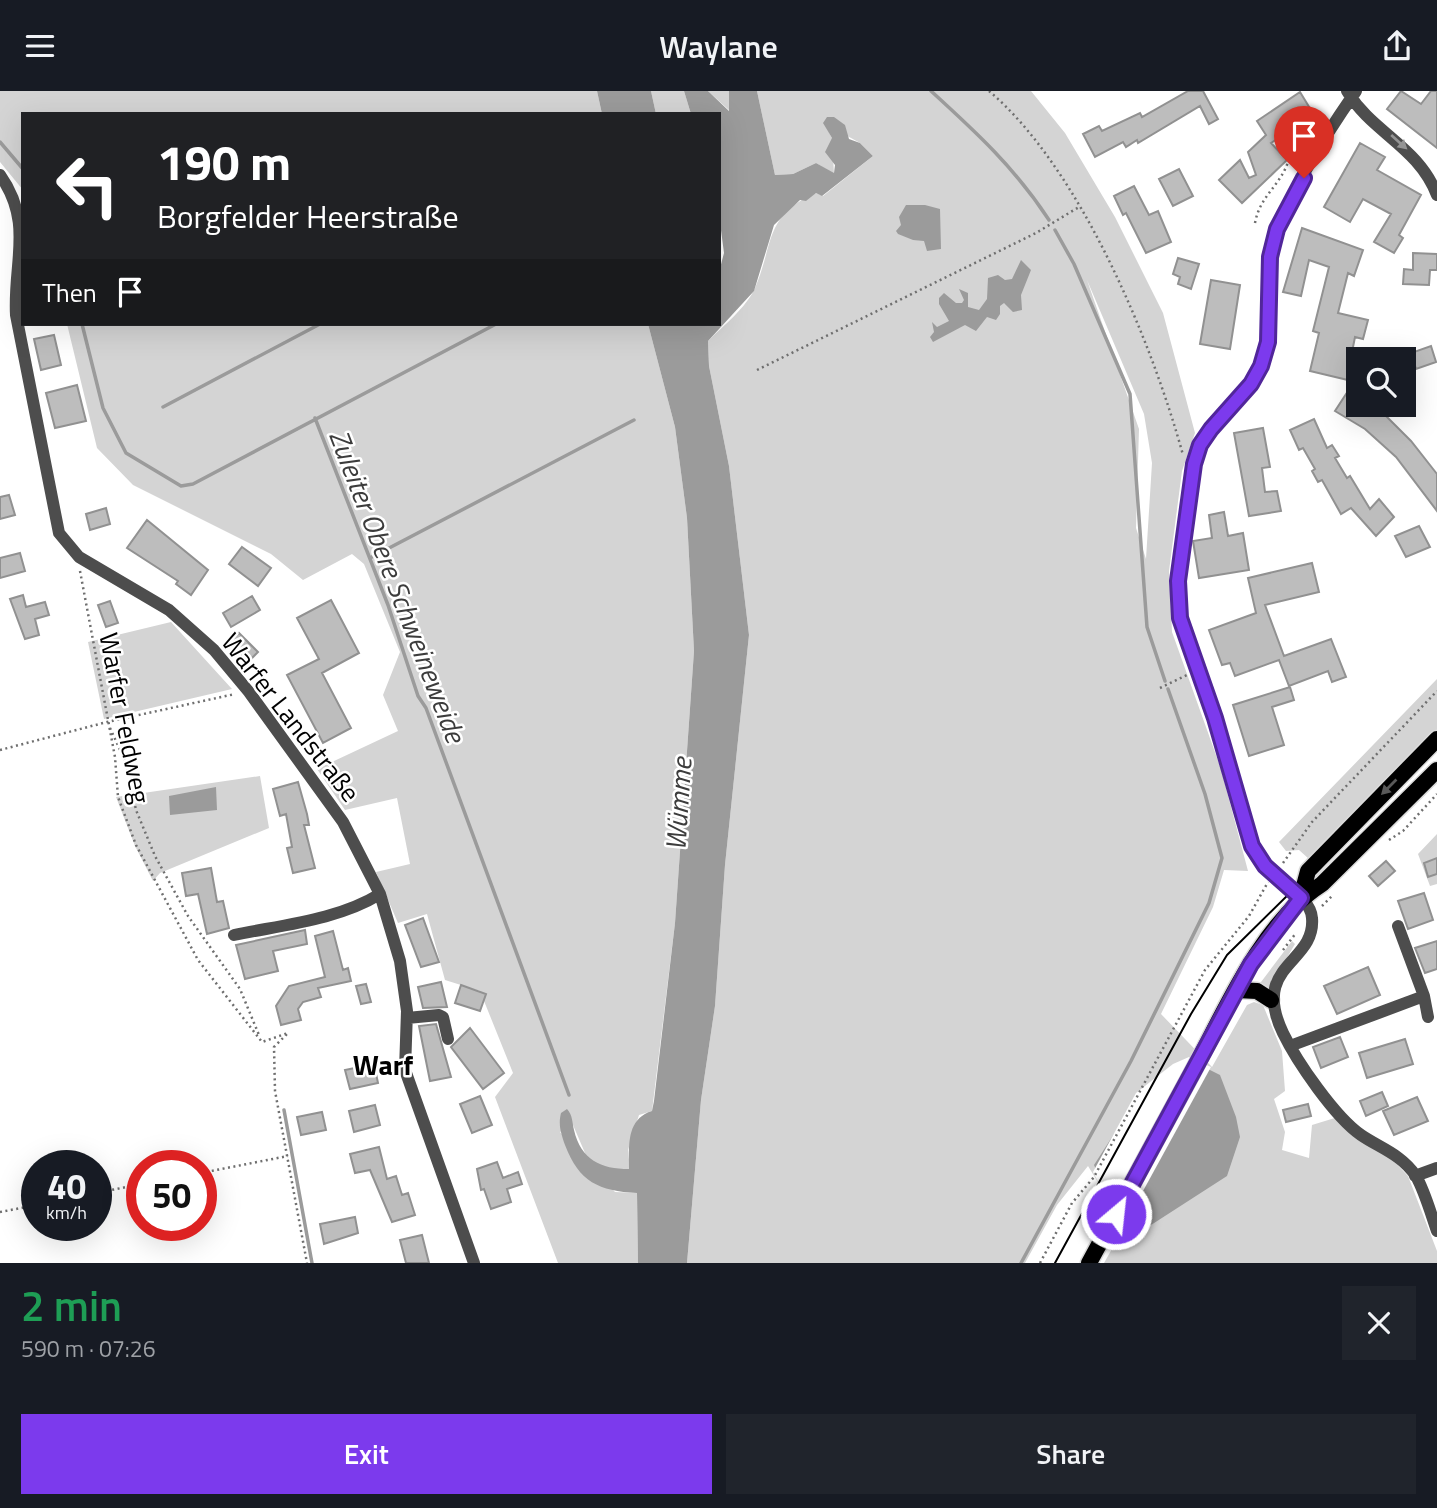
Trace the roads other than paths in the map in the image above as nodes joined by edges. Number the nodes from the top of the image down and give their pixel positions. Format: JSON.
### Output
{"nodes":[{"id":1,"x":1351,"y":93,"type":"edge"},
{"id":2,"x":0,"y":175,"type":"edge"},
{"id":3,"x":1437,"y":195,"type":"edge"},
{"id":4,"x":1437,"y":739,"type":"edge"},
{"id":5,"x":1437,"y":770,"type":"edge"},
{"id":6,"x":380,"y":894,"type":"junction"},
{"id":7,"x":1301,"y":898,"type":"junction"},
{"id":8,"x":1398,"y":926,"type":"dead end"},
{"id":9,"x":234,"y":935,"type":"dead end"},
{"id":10,"x":1236,"y":990,"type":"junction"},
{"id":11,"x":1424,"y":996,"type":"junction"},
{"id":12,"x":1271,"y":1000,"type":"junction"},
{"id":13,"x":1427,"y":1017,"type":"dead end"},
{"id":14,"x":407,"y":1018,"type":"junction"},
{"id":15,"x":448,"y":1039,"type":"dead end"},
{"id":16,"x":1290,"y":1046,"type":"junction"},
{"id":17,"x":1437,"y":1168,"type":"edge"},
{"id":18,"x":1415,"y":1176,"type":"junction"},
{"id":19,"x":1435,"y":1222,"type":"edge"},
{"id":20,"x":474,"y":1263,"type":"edge"},
{"id":21,"x":1089,"y":1263,"type":"edge"}],
"edges":[{"from":1,"to":3,"type":"street","one_way":true},
{"from":1,"to":7,"type":"street"},
{"from":2,"to":6,"type":"street","name":"Warfer Landstraße"},
{"from":4,"to":7,"type":"main road","one_way":true},
{"from":5,"to":7,"type":"main road"},
{"from":6,"to":9,"type":"street"},
{"from":6,"to":14,"type":"street","name":"Warfer Landstraße"},
{"from":7,"to":10,"type":"main road"},
{"from":7,"to":12,"type":"street"},
{"from":8,"to":11,"type":"street"},
{"from":10,"to":12,"type":"main road"},
{"from":10,"to":21,"type":"main road"},
{"from":11,"to":13,"type":"street"},
{"from":11,"to":16,"type":"street"},
{"from":12,"to":16,"type":"street"},
{"from":14,"to":15,"type":"street"},
{"from":14,"to":20,"type":"street","name":"Warfer Landstraße"},
{"from":16,"to":18,"type":"street"},
{"from":17,"to":18,"type":"street"},
{"from":18,"to":19,"type":"street"}]}
